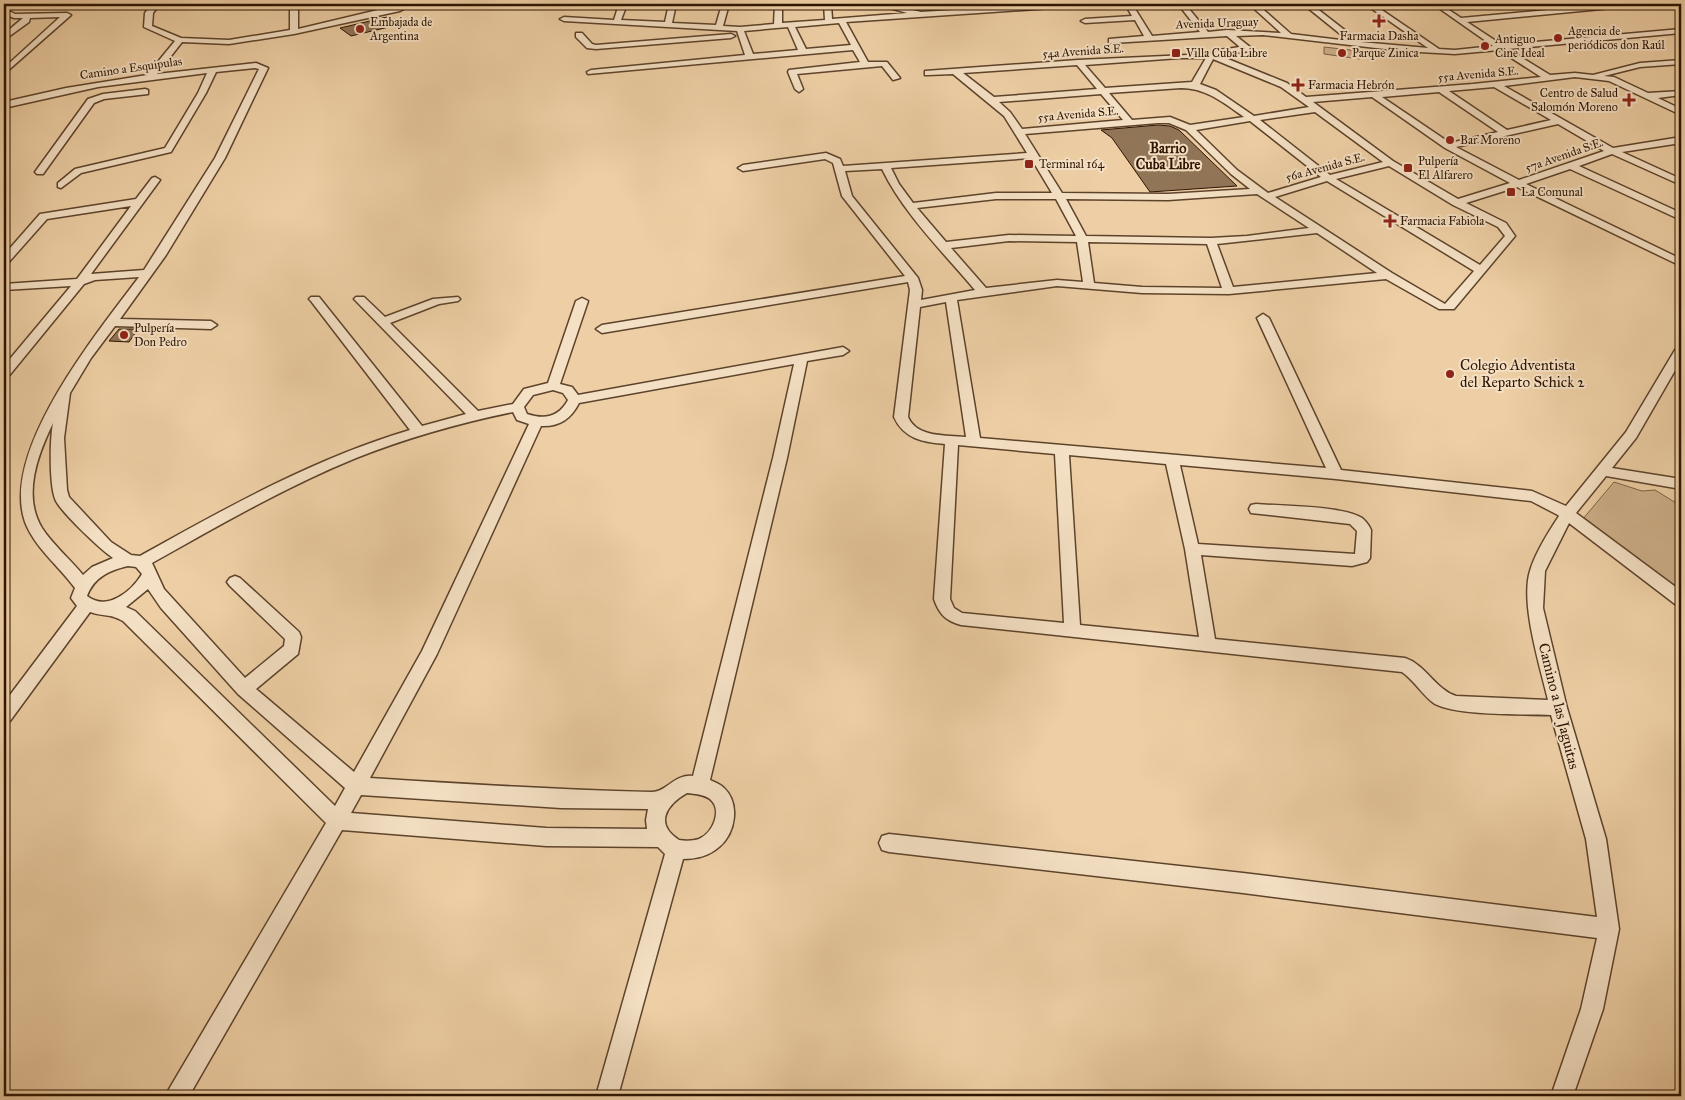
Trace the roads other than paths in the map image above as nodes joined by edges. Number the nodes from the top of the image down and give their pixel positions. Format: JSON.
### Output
{"nodes":[{"id":1,"x":11,"y":4,"type":"edge"},
{"id":2,"x":156,"y":4,"type":"edge"},
{"id":3,"x":297,"y":4,"type":"edge"},
{"id":4,"x":409,"y":4,"type":"edge"},
{"id":5,"x":623,"y":4,"type":"edge"},
{"id":6,"x":673,"y":4,"type":"edge"},
{"id":7,"x":726,"y":4,"type":"edge"},
{"id":8,"x":778,"y":4,"type":"edge"},
{"id":9,"x":827,"y":4,"type":"edge"},
{"id":10,"x":879,"y":4,"type":"edge"},
{"id":11,"x":922,"y":4,"type":"edge"},
{"id":12,"x":1079,"y":4,"type":"edge"},
{"id":13,"x":1129,"y":4,"type":"edge"},
{"id":14,"x":1181,"y":4,"type":"edge"},
{"id":15,"x":1253,"y":4,"type":"edge"},
{"id":16,"x":1307,"y":4,"type":"edge"},
{"id":17,"x":1369,"y":4,"type":"edge"},
{"id":18,"x":1436,"y":4,"type":"edge"},
{"id":19,"x":1633,"y":4,"type":"edge"},
{"id":20,"x":1671,"y":4,"type":"edge"},
{"id":21,"x":1030,"y":5,"type":"edge"},
{"id":22,"x":1611,"y":5,"type":"edge"},
{"id":23,"x":980,"y":7,"type":"edge"},
{"id":24,"x":1508,"y":8,"type":"dead end"},
{"id":25,"x":1681,"y":8,"type":"edge"},
{"id":26,"x":921,"y":14,"type":"junction"},
{"id":27,"x":27,"y":16,"type":"junction"},
{"id":28,"x":1521,"y":16,"type":"junction"},
{"id":29,"x":1137,"y":18,"type":"junction"},
{"id":30,"x":564,"y":19,"type":"dead end"},
{"id":31,"x":1461,"y":20,"type":"junction"},
{"id":32,"x":1085,"y":21,"type":"dead end"},
{"id":33,"x":617,"y":22,"type":"junction"},
{"id":34,"x":829,"y":22,"type":"junction"},
{"id":35,"x":842,"y":22,"type":"junction"},
{"id":36,"x":668,"y":24,"type":"junction"},
{"id":37,"x":791,"y":25,"type":"junction"},
{"id":38,"x":778,"y":26,"type":"junction"},
{"id":39,"x":719,"y":27,"type":"junction"},
{"id":40,"x":1681,"y":31,"type":"edge"},
{"id":41,"x":294,"y":32,"type":"junction"},
{"id":42,"x":741,"y":32,"type":"junction"},
{"id":43,"x":1227,"y":32,"type":"junction"},
{"id":44,"x":1206,"y":34,"type":"junction"},
{"id":45,"x":578,"y":35,"type":"dead end"},
{"id":46,"x":1288,"y":36,"type":"junction"},
{"id":47,"x":4,"y":38,"type":"edge"},
{"id":48,"x":1149,"y":38,"type":"junction"},
{"id":49,"x":180,"y":40,"type":"junction"},
{"id":50,"x":1112,"y":41,"type":"dead end"},
{"id":51,"x":1358,"y":44,"type":"junction"},
{"id":52,"x":855,"y":47,"type":"junction"},
{"id":53,"x":1500,"y":47,"type":"junction"},
{"id":54,"x":803,"y":52,"type":"junction"},
{"id":55,"x":1438,"y":52,"type":"junction"},
{"id":56,"x":657,"y":54,"type":"junction"},
{"id":57,"x":1212,"y":56,"type":"junction"},
{"id":58,"x":750,"y":57,"type":"junction"},
{"id":59,"x":1078,"y":62,"type":"junction"},
{"id":60,"x":1681,"y":62,"type":"edge"},
{"id":61,"x":865,"y":64,"type":"junction"},
{"id":62,"x":213,"y":69,"type":"junction"},
{"id":63,"x":955,"y":71,"type":"junction"},
{"id":64,"x":4,"y":72,"type":"edge"},
{"id":65,"x":591,"y":72,"type":"dead end"},
{"id":66,"x":928,"y":73,"type":"dead end"},
{"id":67,"x":1594,"y":76,"type":"junction"},
{"id":68,"x":150,"y":77,"type":"junction"},
{"id":69,"x":896,"y":78,"type":"dead end"},
{"id":70,"x":1549,"y":78,"type":"junction"},
{"id":71,"x":108,"y":84,"type":"junction"},
{"id":72,"x":1196,"y":85,"type":"junction"},
{"id":73,"x":1496,"y":85,"type":"junction"},
{"id":74,"x":799,"y":90,"type":"dead end"},
{"id":75,"x":1442,"y":90,"type":"junction"},
{"id":76,"x":1103,"y":91,"type":"junction"},
{"id":77,"x":145,"y":92,"type":"dead end"},
{"id":78,"x":1681,"y":93,"type":"edge"},
{"id":79,"x":1373,"y":94,"type":"junction"},
{"id":80,"x":1648,"y":96,"type":"junction"},
{"id":81,"x":103,"y":97,"type":"junction"},
{"id":82,"x":992,"y":100,"type":"junction"},
{"id":83,"x":1304,"y":100,"type":"junction"},
{"id":84,"x":4,"y":105,"type":"edge"},
{"id":85,"x":1316,"y":109,"type":"junction"},
{"id":86,"x":1681,"y":112,"type":"edge"},
{"id":87,"x":1250,"y":117,"type":"junction"},
{"id":88,"x":1558,"y":121,"type":"junction"},
{"id":89,"x":1130,"y":122,"type":"junction"},
{"id":90,"x":1189,"y":128,"type":"junction"},
{"id":91,"x":1019,"y":132,"type":"junction"},
{"id":92,"x":1506,"y":133,"type":"junction"},
{"id":93,"x":1681,"y":140,"type":"edge"},
{"id":94,"x":1669,"y":142,"type":"junction"},
{"id":95,"x":1448,"y":146,"type":"junction"},
{"id":96,"x":1681,"y":147,"type":"edge"},
{"id":97,"x":1612,"y":151,"type":"junction"},
{"id":98,"x":1032,"y":155,"type":"junction"},
{"id":99,"x":1390,"y":163,"type":"junction"},
{"id":100,"x":1570,"y":165,"type":"junction"},
{"id":101,"x":885,"y":166,"type":"junction"},
{"id":102,"x":743,"y":168,"type":"dead end"},
{"id":103,"x":839,"y":169,"type":"junction"},
{"id":104,"x":40,"y":172,"type":"dead end"},
{"id":105,"x":1328,"y":178,"type":"junction"},
{"id":106,"x":155,"y":180,"type":"dead end"},
{"id":107,"x":1681,"y":182,"type":"edge"},
{"id":108,"x":1518,"y":184,"type":"junction"},
{"id":109,"x":61,"y":185,"type":"dead end"},
{"id":110,"x":1263,"y":193,"type":"junction"},
{"id":111,"x":1059,"y":196,"type":"junction"},
{"id":112,"x":139,"y":202,"type":"junction"},
{"id":113,"x":1457,"y":202,"type":"junction"},
{"id":114,"x":910,"y":206,"type":"junction"},
{"id":115,"x":1681,"y":217,"type":"edge"},
{"id":116,"x":1319,"y":230,"type":"junction"},
{"id":117,"x":1082,"y":238,"type":"junction"},
{"id":118,"x":1211,"y":241,"type":"junction"},
{"id":119,"x":945,"y":245,"type":"junction"},
{"id":120,"x":4,"y":262,"type":"edge"},
{"id":121,"x":1681,"y":263,"type":"edge"},
{"id":122,"x":1482,"y":271,"type":"junction"},
{"id":123,"x":1388,"y":275,"type":"junction"},
{"id":124,"x":145,"y":277,"type":"junction"},
{"id":125,"x":912,"y":278,"type":"junction"},
{"id":126,"x":80,"y":282,"type":"junction"},
{"id":127,"x":1089,"y":285,"type":"junction"},
{"id":128,"x":4,"y":287,"type":"edge"},
{"id":129,"x":982,"y":292,"type":"junction"},
{"id":130,"x":1229,"y":292,"type":"junction"},
{"id":131,"x":951,"y":298,"type":"junction"},
{"id":132,"x":315,"y":299,"type":"dead end"},
{"id":133,"x":360,"y":299,"type":"dead end"},
{"id":134,"x":454,"y":299,"type":"dead end"},
{"id":135,"x":582,"y":301,"type":"dead end"},
{"id":136,"x":913,"y":305,"type":"junction"},
{"id":137,"x":1263,"y":318,"type":"dead end"},
{"id":138,"x":111,"y":322,"type":"junction"},
{"id":139,"x":383,"y":322,"type":"junction"},
{"id":140,"x":211,"y":325,"type":"dead end"},
{"id":141,"x":602,"y":329,"type":"dead end"},
{"id":142,"x":1681,"y":350,"type":"edge"},
{"id":143,"x":843,"y":351,"type":"dead end"},
{"id":144,"x":801,"y":359,"type":"junction"},
{"id":145,"x":4,"y":374,"type":"edge"},
{"id":146,"x":552,"y":386,"type":"junction"},
{"id":147,"x":64,"y":392,"type":"junction"},
{"id":148,"x":574,"y":400,"type":"junction"},
{"id":149,"x":518,"y":407,"type":"junction"},
{"id":150,"x":474,"y":416,"type":"junction"},
{"id":151,"x":536,"y":423,"type":"junction"},
{"id":152,"x":419,"y":432,"type":"junction"},
{"id":153,"x":952,"y":440,"type":"junction"},
{"id":154,"x":974,"y":442,"type":"junction"},
{"id":155,"x":1062,"y":450,"type":"junction"},
{"id":156,"x":1172,"y":460,"type":"junction"},
{"id":157,"x":1602,"y":471,"type":"junction"},
{"id":158,"x":1336,"y":474,"type":"junction"},
{"id":159,"x":1681,"y":484,"type":"edge"},
{"id":160,"x":1256,"y":509,"type":"dead end"},
{"id":161,"x":1568,"y":514,"type":"junction"},
{"id":162,"x":1192,"y":549,"type":"junction"},
{"id":163,"x":140,"y":565,"type":"junction"},
{"id":164,"x":236,"y":582,"type":"dead end"},
{"id":165,"x":82,"y":586,"type":"junction"},
{"id":166,"x":1681,"y":600,"type":"edge"},
{"id":167,"x":86,"y":606,"type":"junction"},
{"id":168,"x":110,"y":607,"type":"junction"},
{"id":169,"x":1072,"y":630,"type":"junction"},
{"id":170,"x":1208,"y":644,"type":"junction"},
{"id":171,"x":244,"y":689,"type":"junction"},
{"id":172,"x":1558,"y":708,"type":"junction"},
{"id":173,"x":4,"y":716,"type":"edge"},
{"id":174,"x":700,"y":784,"type":"junction"},
{"id":175,"x":357,"y":786,"type":"junction"},
{"id":176,"x":661,"y":801,"type":"junction"},
{"id":177,"x":337,"y":821,"type":"junction"},
{"id":178,"x":889,"y":843,"type":"dead end"},
{"id":179,"x":668,"y":844,"type":"junction"},
{"id":180,"x":1609,"y":930,"type":"junction"},
{"id":181,"x":176,"y":1096,"type":"edge"},
{"id":182,"x":607,"y":1096,"type":"edge"},
{"id":183,"x":1562,"y":1096,"type":"edge"}],
"edges":[{"from":1,"to":27,"type":"street"},
{"from":2,"to":49,"type":"street"},
{"from":3,"to":41,"type":"street"},
{"from":4,"to":41,"type":"street"},
{"from":5,"to":33,"type":"street"},
{"from":6,"to":36,"type":"street"},
{"from":7,"to":39,"type":"street"},
{"from":8,"to":38,"type":"street"},
{"from":9,"to":34,"type":"street"},
{"from":10,"to":26,"type":"street"},
{"from":11,"to":26,"type":"street"},
{"from":12,"to":21,"type":"street"},
{"from":13,"to":29,"type":"street"},
{"from":14,"to":44,"type":"street"},
{"from":15,"to":46,"type":"street"},
{"from":16,"to":51,"type":"street"},
{"from":17,"to":55,"type":"street"},
{"from":18,"to":31,"type":"street"},
{"from":19,"to":22,"type":"street"},
{"from":20,"to":25,"type":"street"},
{"from":21,"to":23,"type":"street"},
{"from":22,"to":28,"type":"street"},
{"from":23,"to":26,"type":"street"},
{"from":24,"to":28,"type":"street"},
{"from":26,"to":35,"type":"street"},
{"from":27,"to":47,"type":"street"},
{"from":27,"to":64,"type":"street"},
{"from":28,"to":31,"type":"street"},
{"from":29,"to":32,"type":"street"},
{"from":29,"to":48,"type":"street"},
{"from":30,"to":33,"type":"street"},
{"from":31,"to":53,"type":"street"},
{"from":33,"to":36,"type":"street"},
{"from":34,"to":35,"type":"street"},
{"from":34,"to":37,"type":"street"},
{"from":35,"to":52,"type":"street"},
{"from":36,"to":39,"type":"street"},
{"from":37,"to":38,"type":"street"},
{"from":37,"to":54,"type":"street"},
{"from":38,"to":42,"type":"street"},
{"from":39,"to":42,"type":"street"},
{"from":40,"to":53,"type":"street","name":"Avenida Uraguay"},
{"from":41,"to":49,"type":"street"},
{"from":42,"to":56,"type":"street"},
{"from":42,"to":58,"type":"street"},
{"from":43,"to":44,"type":"street","name":"Avenida Uraguay"},
{"from":43,"to":46,"type":"street","name":"Avenida Uraguay"},
{"from":43,"to":57,"type":"street"},
{"from":44,"to":48,"type":"street","name":"Avenida Uraguay"},
{"from":45,"to":56,"type":"street"},
{"from":46,"to":51,"type":"street","name":"Avenida Uraguay"},
{"from":48,"to":50,"type":"street","name":"Avenida Uraguay"},
{"from":49,"to":68,"type":"street"},
{"from":51,"to":55,"type":"street","name":"Avenida Uraguay"},
{"from":52,"to":54,"type":"street"},
{"from":52,"to":61,"type":"street"},
{"from":53,"to":55,"type":"street","name":"Avenida Uraguay"},
{"from":53,"to":70,"type":"street"},
{"from":54,"to":58,"type":"street"},
{"from":56,"to":58,"type":"street"},
{"from":56,"to":65,"type":"street"},
{"from":57,"to":59,"type":"street","name":"54a Avenida S.E."},
{"from":57,"to":72,"type":"street"},
{"from":57,"to":83,"type":"street"},
{"from":59,"to":63,"type":"street","name":"54a Avenida S.E."},
{"from":59,"to":76,"type":"street"},
{"from":60,"to":67,"type":"street","name":"55a Avenida S.E."},
{"from":61,"to":69,"type":"street"},
{"from":61,"to":74,"type":"street"},
{"from":62,"to":68,"type":"street","name":"Camino a Esquipulas"},
{"from":62,"to":109,"type":"street"},
{"from":62,"to":124,"type":"street","name":"Camino a Esquipulas"},
{"from":63,"to":66,"type":"street","name":"54a Avenida S.E."},
{"from":63,"to":82,"type":"street"},
{"from":67,"to":70,"type":"street","name":"55a Avenida S.E."},
{"from":67,"to":80,"type":"street"},
{"from":68,"to":71,"type":"street","name":"Camino a Esquipulas"},
{"from":70,"to":73,"type":"street","name":"55a Avenida S.E."},
{"from":71,"to":81,"type":"street"},
{"from":71,"to":84,"type":"street","name":"Camino a Esquipulas"},
{"from":72,"to":76,"type":"street"},
{"from":72,"to":87,"type":"street"},
{"from":73,"to":75,"type":"street","name":"55a Avenida S.E."},
{"from":73,"to":88,"type":"street"},
{"from":75,"to":79,"type":"street","name":"55a Avenida S.E."},
{"from":75,"to":92,"type":"street"},
{"from":76,"to":82,"type":"street"},
{"from":76,"to":89,"type":"street"},
{"from":77,"to":81,"type":"street"},
{"from":78,"to":80,"type":"street"},
{"from":79,"to":83,"type":"street","name":"55a Avenida S.E."},
{"from":79,"to":95,"type":"street"},
{"from":80,"to":86,"type":"street"},
{"from":81,"to":104,"type":"street"},
{"from":82,"to":91,"type":"street"},
{"from":83,"to":85,"type":"street"},
{"from":85,"to":87,"type":"street","name":"55a Avenida S.E."},
{"from":85,"to":99,"type":"street"},
{"from":87,"to":90,"type":"street","name":"55a Avenida S.E."},
{"from":87,"to":105,"type":"street"},
{"from":88,"to":92,"type":"street"},
{"from":88,"to":97,"type":"street"},
{"from":89,"to":90,"type":"street","name":"55a Avenida S.E."},
{"from":89,"to":91,"type":"street","name":"55a Avenida S.E."},
{"from":90,"to":110,"type":"street"},
{"from":91,"to":98,"type":"street"},
{"from":92,"to":95,"type":"street"},
{"from":93,"to":94,"type":"street","name":"57a Avenida S.E."},
{"from":94,"to":96,"type":"street"},
{"from":94,"to":97,"type":"street","name":"57a Avenida S.E."},
{"from":95,"to":108,"type":"street"},
{"from":97,"to":100,"type":"street","name":"57a Avenida S.E."},
{"from":97,"to":107,"type":"street"},
{"from":98,"to":101,"type":"street"},
{"from":98,"to":111,"type":"street"},
{"from":99,"to":105,"type":"street","name":"56a Avenida S.E."},
{"from":99,"to":113,"type":"street"},
{"from":100,"to":108,"type":"street","name":"57a Avenida S.E."},
{"from":100,"to":115,"type":"street"},
{"from":101,"to":103,"type":"street"},
{"from":101,"to":114,"type":"street"},
{"from":102,"to":103,"type":"street"},
{"from":103,"to":125,"type":"street"},
{"from":105,"to":110,"type":"street","name":"56a Avenida S.E."},
{"from":105,"to":122,"type":"street"},
{"from":106,"to":112,"type":"street"},
{"from":108,"to":113,"type":"street","name":"57a Avenida S.E."},
{"from":108,"to":121,"type":"street"},
{"from":110,"to":111,"type":"street","name":"56a Avenida S.E."},
{"from":110,"to":116,"type":"street"},
{"from":111,"to":114,"type":"street","name":"56a Avenida S.E."},
{"from":111,"to":117,"type":"street"},
{"from":112,"to":120,"type":"street"},
{"from":112,"to":126,"type":"street"},
{"from":113,"to":122,"type":"street"},
{"from":114,"to":119,"type":"street"},
{"from":116,"to":118,"type":"street"},
{"from":116,"to":123,"type":"street"},
{"from":117,"to":118,"type":"street"},
{"from":117,"to":119,"type":"street"},
{"from":117,"to":127,"type":"street"},
{"from":118,"to":130,"type":"street"},
{"from":119,"to":129,"type":"street"},
{"from":122,"to":123,"type":"street"},
{"from":123,"to":130,"type":"street"},
{"from":124,"to":126,"type":"street"},
{"from":124,"to":138,"type":"street"},
{"from":125,"to":136,"type":"street"},
{"from":125,"to":141,"type":"street"},
{"from":126,"to":128,"type":"street"},
{"from":126,"to":145,"type":"street"},
{"from":127,"to":129,"type":"street"},
{"from":127,"to":130,"type":"street"},
{"from":129,"to":131,"type":"street"},
{"from":131,"to":136,"type":"street"},
{"from":131,"to":154,"type":"street"},
{"from":132,"to":152,"type":"street"},
{"from":133,"to":139,"type":"street"},
{"from":134,"to":139,"type":"street"},
{"from":135,"to":146,"type":"street"},
{"from":136,"to":153,"type":"street"},
{"from":137,"to":158,"type":"street"},
{"from":138,"to":140,"type":"street"},
{"from":138,"to":147,"type":"street"},
{"from":139,"to":150,"type":"street"},
{"from":142,"to":157,"type":"street","name":"Camino a las Jaguitas"},
{"from":143,"to":144,"type":"street"},
{"from":144,"to":148,"type":"street"},
{"from":144,"to":174,"type":"street"},
{"from":146,"to":148,"type":"street"},
{"from":146,"to":149,"type":"street"},
{"from":147,"to":163,"type":"street"},
{"from":147,"to":165,"type":"street"},
{"from":148,"to":151,"type":"street"},
{"from":149,"to":150,"type":"street"},
{"from":149,"to":151,"type":"street"},
{"from":150,"to":152,"type":"street"},
{"from":151,"to":175,"type":"street"},
{"from":152,"to":163,"type":"street"},
{"from":153,"to":154,"type":"street"},
{"from":153,"to":169,"type":"street"},
{"from":154,"to":155,"type":"street"},
{"from":155,"to":156,"type":"street"},
{"from":155,"to":169,"type":"street"},
{"from":156,"to":158,"type":"street"},
{"from":156,"to":162,"type":"street"},
{"from":157,"to":159,"type":"street"},
{"from":157,"to":161,"type":"street","name":"Camino a las Jaguitas"},
{"from":158,"to":161,"type":"street"},
{"from":160,"to":162,"type":"street"},
{"from":161,"to":166,"type":"street"},
{"from":161,"to":172,"type":"street","name":"Camino a las Jaguitas"},
{"from":162,"to":170,"type":"street"},
{"from":163,"to":165,"type":"street"},
{"from":163,"to":168,"type":"street"},
{"from":163,"to":171,"type":"street"},
{"from":164,"to":171,"type":"street"},
{"from":165,"to":167,"type":"street"},
{"from":167,"to":168,"type":"street"},
{"from":167,"to":173,"type":"street"},
{"from":168,"to":177,"type":"street"},
{"from":169,"to":170,"type":"street"},
{"from":170,"to":172,"type":"street"},
{"from":171,"to":175,"type":"street"},
{"from":172,"to":180,"type":"street","name":"Camino a las Jaguitas"},
{"from":174,"to":176,"type":"street"},
{"from":174,"to":179,"type":"street"},
{"from":175,"to":176,"type":"street"},
{"from":175,"to":177,"type":"street"},
{"from":176,"to":179,"type":"street"},
{"from":177,"to":179,"type":"street"},
{"from":177,"to":181,"type":"street"},
{"from":178,"to":180,"type":"street"},
{"from":179,"to":182,"type":"street"},
{"from":180,"to":183,"type":"street","name":"Camino a las Jaguitas"}]}
